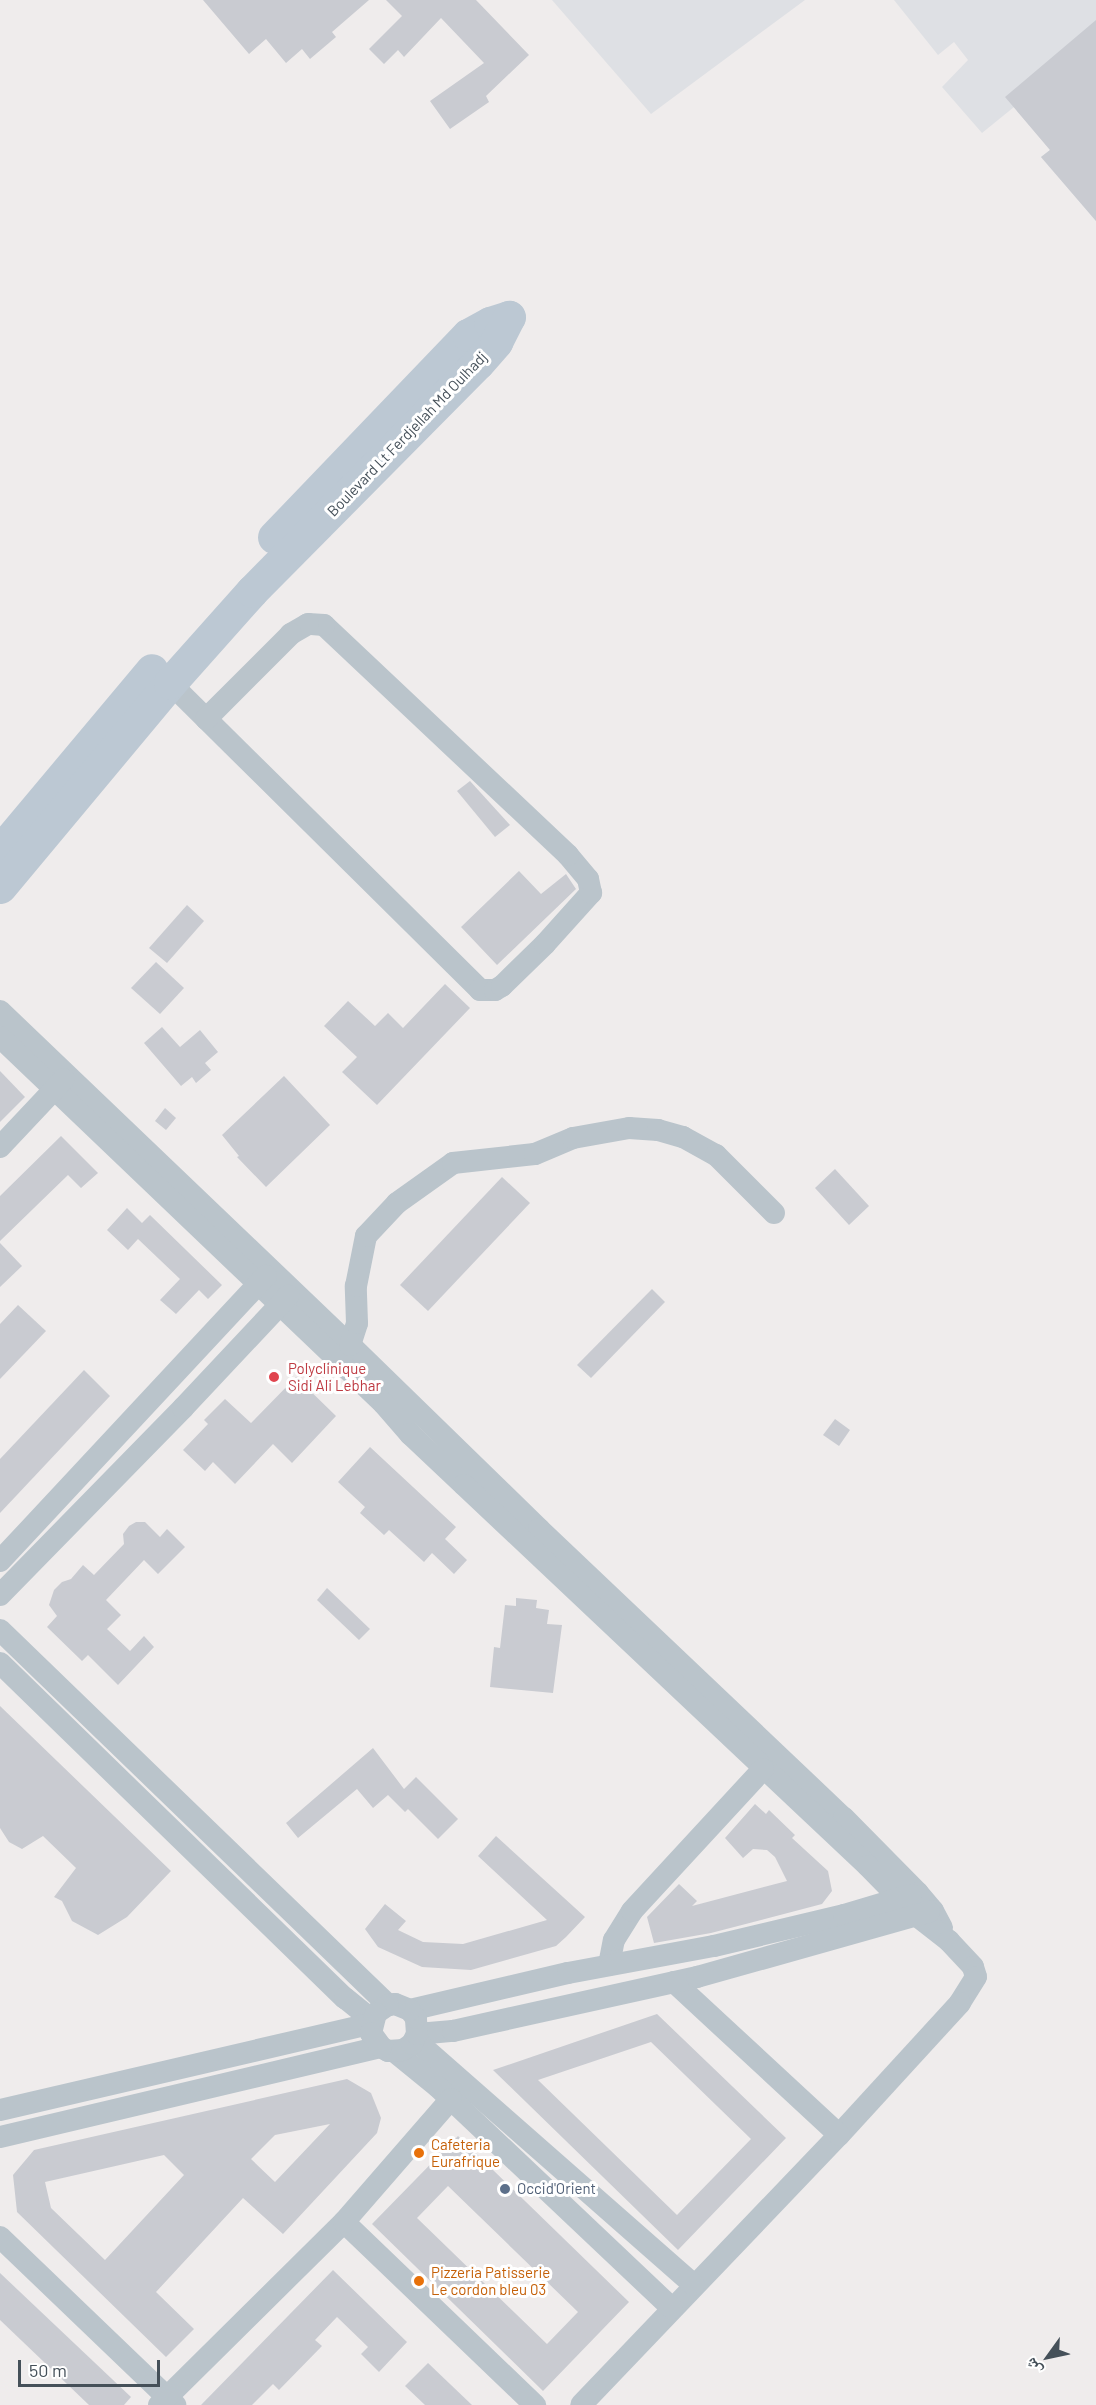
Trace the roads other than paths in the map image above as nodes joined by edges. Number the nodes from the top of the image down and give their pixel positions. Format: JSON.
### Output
{"nodes":[{"id":1,"x":207,"y":624,"type":"junction"},
{"id":2,"x":170,"y":683,"type":"junction"},
{"id":3,"x":206,"y":719,"type":"junction"},
{"id":4,"x":115,"y":732,"type":"junction"},
{"id":5,"x":0,"y":851,"type":"edge"},
{"id":6,"x":0,"y":887,"type":"edge"},
{"id":7,"x":0,"y":1011,"type":"edge"},
{"id":8,"x":0,"y":1037,"type":"edge"},
{"id":9,"x":61,"y":1082,"type":"junction"},
{"id":10,"x":0,"y":1147,"type":"edge"},
{"id":11,"x":774,"y":1213,"type":"dead end"},
{"id":12,"x":265,"y":1278,"type":"junction"},
{"id":13,"x":286,"y":1298,"type":"junction"},
{"id":14,"x":350,"y":1344,"type":"junction"},
{"id":15,"x":0,"y":1561,"type":"edge"},
{"id":16,"x":0,"y":1595,"type":"edge"},
{"id":17,"x":0,"y":1630,"type":"edge"},
{"id":18,"x":0,"y":1663,"type":"edge"},
{"id":19,"x":763,"y":1769,"type":"junction"},
{"id":20,"x":917,"y":1904,"type":"junction"},
{"id":21,"x":609,"y":1965,"type":"junction"},
{"id":22,"x":674,"y":1982,"type":"junction"},
{"id":23,"x":385,"y":2014,"type":"junction"},
{"id":24,"x":416,"y":2037,"type":"junction"},
{"id":25,"x":388,"y":2050,"type":"junction"},
{"id":26,"x":451,"y":2099,"type":"junction"},
{"id":27,"x":0,"y":2110,"type":"edge"},
{"id":28,"x":838,"y":2135,"type":"junction"},
{"id":29,"x":0,"y":2138,"type":"edge"},
{"id":30,"x":344,"y":2222,"type":"junction"},
{"id":31,"x":0,"y":2237,"type":"edge"},
{"id":32,"x":694,"y":2285,"type":"junction"},
{"id":33,"x":672,"y":2308,"type":"junction"},
{"id":34,"x":167,"y":2402,"type":"edge"},
{"id":35,"x":535,"y":2405,"type":"edge"},
{"id":36,"x":581,"y":2405,"type":"edge"}],
"edges":[{"from":1,"to":1,"type":"street","name":"Boulevard Lt Ferdjellah Md Oulhadj"},
{"from":1,"to":2,"type":"street","name":"Boulevard Lt Ferdjellah Md Oulhadj"},
{"from":1,"to":4,"type":"street","name":"Boulevard Lt Ferdjellah Md Oulhadj"},
{"from":2,"to":3,"type":"street"},
{"from":2,"to":4,"type":"street","name":"Boulevard Lt Ferdjellah Md Oulhadj"},
{"from":3,"to":3,"type":"street"},
{"from":4,"to":5,"type":"street","name":"Boulevard Lt Ferdjellah Md Oulhadj"},
{"from":4,"to":6,"type":"street","name":"Boulevard Lt Ferdjellah Md Oulhadj"},
{"from":7,"to":9,"type":"street"},
{"from":8,"to":9,"type":"street"},
{"from":9,"to":10,"type":"street"},
{"from":9,"to":12,"type":"street"},
{"from":11,"to":14,"type":"street"},
{"from":12,"to":13,"type":"street"},
{"from":12,"to":15,"type":"street"},
{"from":13,"to":14,"type":"street"},
{"from":13,"to":16,"type":"street"},
{"from":13,"to":19,"type":"street"},
{"from":14,"to":20,"type":"street"},
{"from":17,"to":23,"type":"street"},
{"from":18,"to":23,"type":"street"},
{"from":19,"to":20,"type":"street"},
{"from":19,"to":21,"type":"street"},
{"from":20,"to":21,"type":"street"},
{"from":20,"to":22,"type":"street"},
{"from":20,"to":28,"type":"street"},
{"from":21,"to":23,"type":"street"},
{"from":22,"to":24,"type":"street"},
{"from":22,"to":28,"type":"street"},
{"from":23,"to":24,"type":"street"},
{"from":23,"to":25,"type":"street"},
{"from":23,"to":27,"type":"street"},
{"from":24,"to":25,"type":"street"},
{"from":24,"to":32,"type":"street"},
{"from":25,"to":26,"type":"street"},
{"from":25,"to":29,"type":"street"},
{"from":26,"to":30,"type":"street"},
{"from":26,"to":33,"type":"street"},
{"from":28,"to":32,"type":"street"},
{"from":30,"to":34,"type":"street"},
{"from":30,"to":35,"type":"street"},
{"from":31,"to":34,"type":"street"},
{"from":32,"to":33,"type":"street"},
{"from":33,"to":36,"type":"street"}]}
